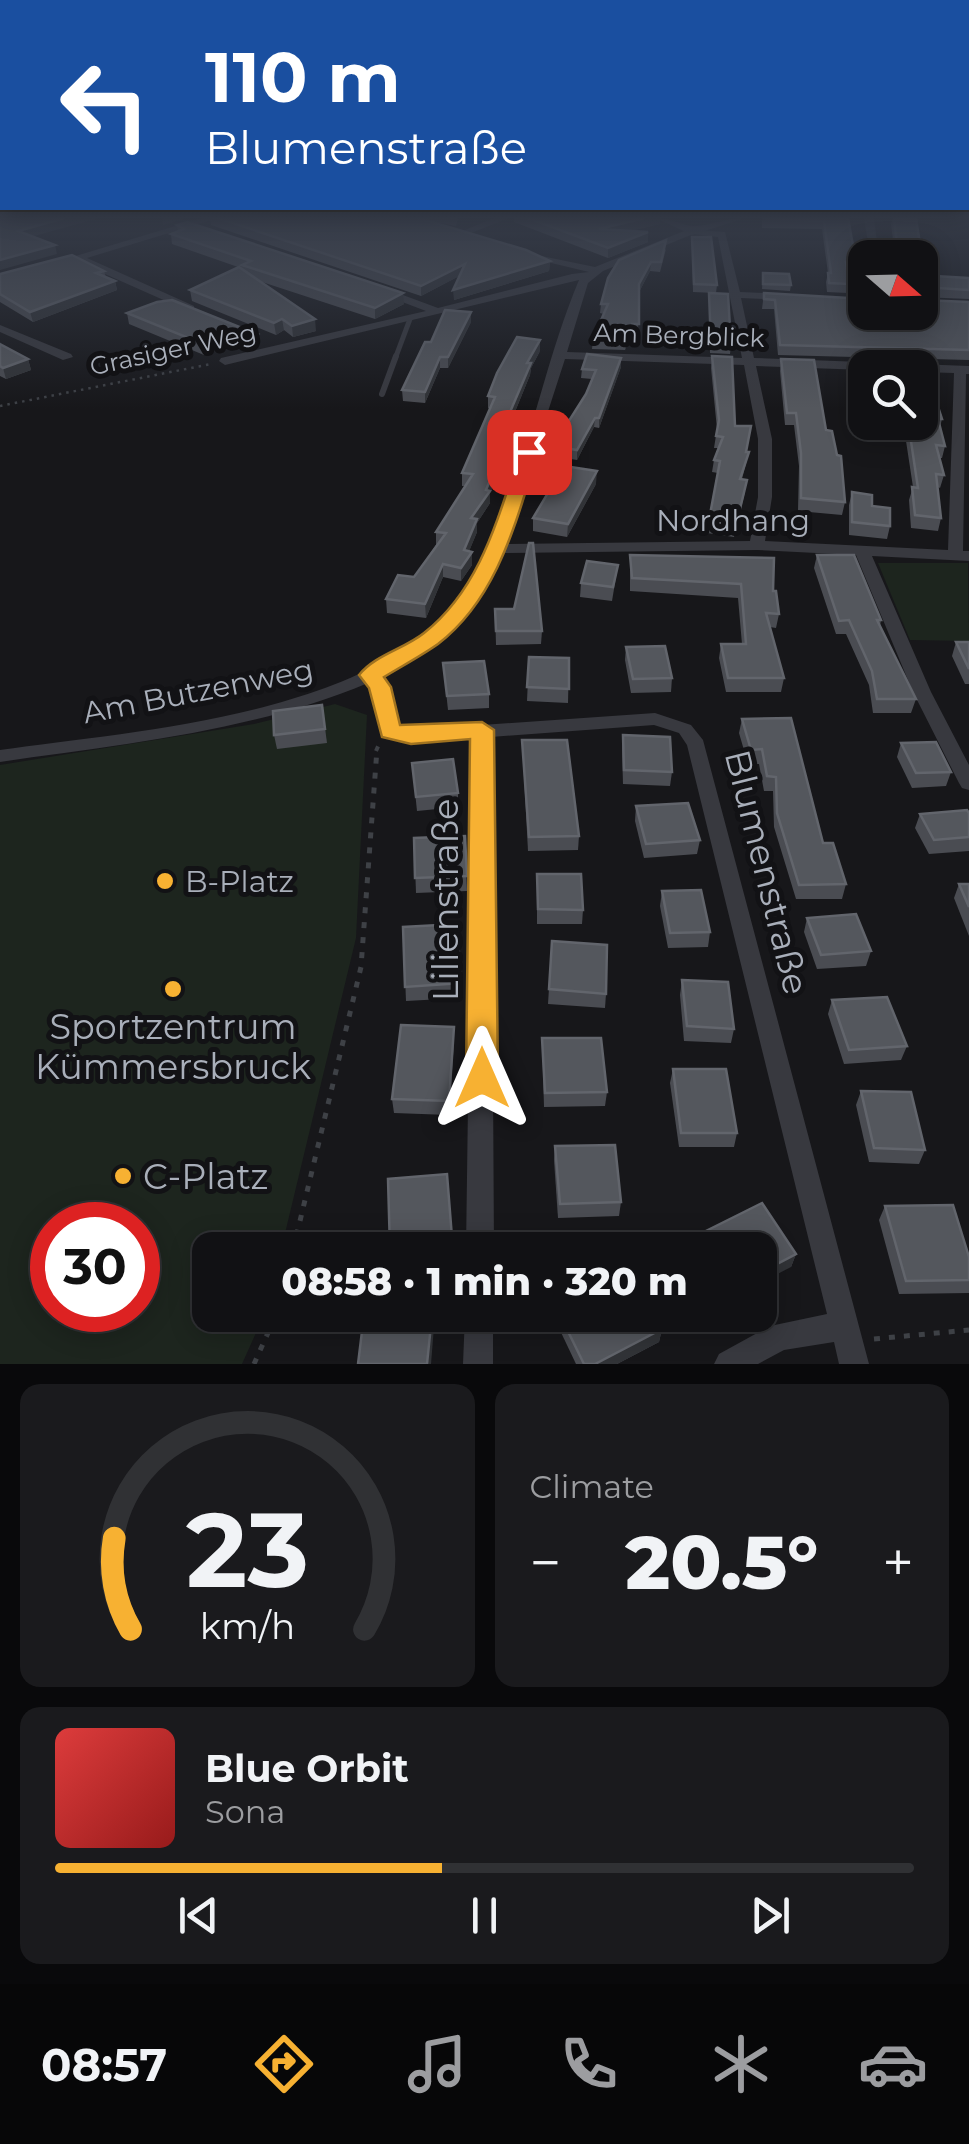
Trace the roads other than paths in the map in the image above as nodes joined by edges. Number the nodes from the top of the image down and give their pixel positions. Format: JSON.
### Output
{"nodes":[{"id":1,"x":132,"y":282,"type":"edge"},
{"id":2,"x":554,"y":282,"type":"edge"},
{"id":3,"x":583,"y":282,"type":"edge"},
{"id":4,"x":734,"y":282,"type":"edge"},
{"id":5,"x":371,"y":286,"type":"edge"},
{"id":6,"x":737,"y":295,"type":"junction"},
{"id":7,"x":792,"y":298,"type":"edge"},
{"id":8,"x":197,"y":311,"type":"edge"},
{"id":9,"x":438,"y":312,"type":"junction"},
{"id":10,"x":410,"y":320,"type":"junction"},
{"id":11,"x":0,"y":328,"type":"edge"},
{"id":12,"x":268,"y":339,"type":"dead end"},
{"id":13,"x":284,"y":349,"type":"junction"},
{"id":14,"x":560,"y":355,"type":"junction"},
{"id":15,"x":67,"y":357,"type":"dead end"},
{"id":16,"x":748,"y":359,"type":"junction"},
{"id":17,"x":225,"y":361,"type":"road end"},
{"id":18,"x":848,"y":364,"type":"edge"},
{"id":19,"x":938,"y":369,"type":"edge"},
{"id":20,"x":964,"y":370,"type":"edge"},
{"id":21,"x":382,"y":394,"type":"dead end"},
{"id":22,"x":757,"y":545,"type":"junction"},
{"id":23,"x":497,"y":548,"type":"junction"},
{"id":24,"x":862,"y":550,"type":"junction"},
{"id":25,"x":962,"y":556,"type":"edge"},
{"id":26,"x":370,"y":675,"type":"junction"},
{"id":27,"x":482,"y":730,"type":"junction"},
{"id":28,"x":0,"y":756,"type":"edge"},
{"id":29,"x":969,"y":783,"type":"edge"},
{"id":30,"x":480,"y":1232,"type":"edge"},
{"id":31,"x":479,"y":1332,"type":"edge"},
{"id":32,"x":846,"y":1333,"type":"junction"},
{"id":33,"x":478,"y":1364,"type":"edge"},
{"id":34,"x":729,"y":1364,"type":"edge"},
{"id":35,"x":854,"y":1364,"type":"edge"}],
"edges":[{"from":1,"to":8,"type":"street"},
{"from":2,"to":9,"type":"street","name":"Grasiger Weg"},
{"from":3,"to":14,"type":"street","name":"Am Butzenweg"},
{"from":4,"to":6,"type":"street"},
{"from":5,"to":9,"type":"street"},
{"from":6,"to":7,"type":"street"},
{"from":6,"to":16,"type":"street"},
{"from":9,"to":10,"type":"street","name":"Grasiger Weg"},
{"from":10,"to":13,"type":"street","name":"Grasiger Weg"},
{"from":10,"to":21,"type":"lane"},
{"from":11,"to":15,"type":"street"},
{"from":12,"to":13,"type":"street"},
{"from":13,"to":17,"type":"street","name":"Grasiger Weg"},
{"from":14,"to":16,"type":"street","name":"Am Bergblick"},
{"from":14,"to":23,"type":"street","name":"Am Butzenweg"},
{"from":16,"to":18,"type":"street","name":"Am Bergblick"},
{"from":16,"to":22,"type":"street"},
{"from":19,"to":20,"type":"street","name":"Am Bergblick"},
{"from":20,"to":25,"type":"street"},
{"from":22,"to":23,"type":"street","name":"Nordhang"},
{"from":22,"to":24,"type":"street","name":"Nordhang"},
{"from":23,"to":26,"type":"street","name":"Am Butzenweg"},
{"from":24,"to":25,"type":"street","name":"Nordhang"},
{"from":24,"to":29,"type":"street"},
{"from":26,"to":27,"type":"street","name":"Blumenstraße"},
{"from":26,"to":28,"type":"street","name":"Am Butzenweg"},
{"from":27,"to":30,"type":"street","name":"Lilienstraße"},
{"from":27,"to":32,"type":"street","name":"Blumenstraße"},
{"from":31,"to":33,"type":"street"},
{"from":32,"to":34,"type":"street"},
{"from":32,"to":35,"type":"street","name":"Blumenstraße"}]}
